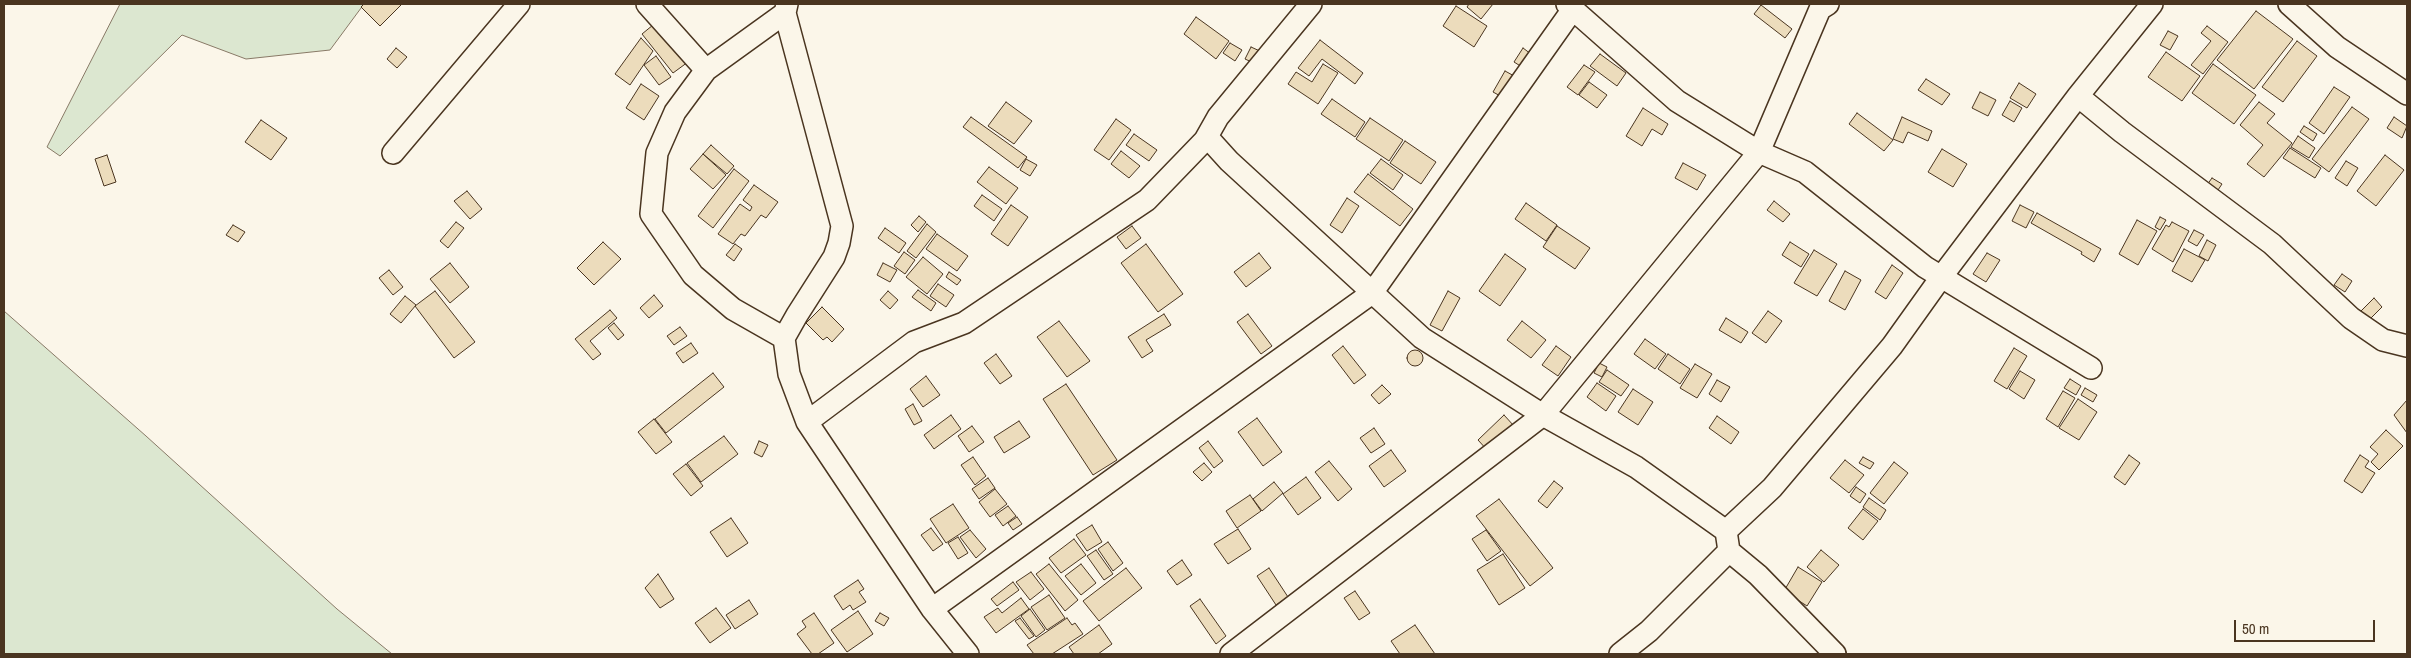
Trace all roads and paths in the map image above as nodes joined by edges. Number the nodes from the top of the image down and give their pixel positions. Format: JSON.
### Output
{"nodes":[{"id":1,"x":519,"y":4,"type":"edge"},
{"id":2,"x":647,"y":4,"type":"edge"},
{"id":3,"x":1311,"y":4,"type":"edge"},
{"id":4,"x":1828,"y":4,"type":"edge"},
{"id":5,"x":2152,"y":4,"type":"edge"},
{"id":6,"x":2288,"y":4,"type":"edge"},
{"id":7,"x":1570,"y":6,"type":"edge"},
{"id":8,"x":786,"y":9,"type":"edge"},
{"id":9,"x":706,"y":70,"type":"junction"},
{"id":10,"x":2407,"y":94,"type":"edge"},
{"id":11,"x":2078,"y":96,"type":"junction"},
{"id":12,"x":1205,"y":140,"type":"junction"},
{"id":13,"x":1759,"y":152,"type":"junction"},
{"id":14,"x":394,"y":153,"type":"dead end"},
{"id":15,"x":1942,"y":276,"type":"junction"},
{"id":16,"x":1372,"y":294,"type":"junction"},
{"id":17,"x":784,"y":338,"type":"junction"},
{"id":18,"x":2407,"y":346,"type":"edge"},
{"id":19,"x":2091,"y":368,"type":"dead end"},
{"id":20,"x":1544,"y":415,"type":"junction"},
{"id":21,"x":807,"y":422,"type":"junction"},
{"id":22,"x":1728,"y":541,"type":"junction"},
{"id":23,"x":932,"y":609,"type":"junction"},
{"id":24,"x":968,"y":654,"type":"edge"},
{"id":25,"x":1231,"y":654,"type":"edge"},
{"id":26,"x":1620,"y":654,"type":"edge"},
{"id":27,"x":1835,"y":654,"type":"edge"}],
"edges":[{"from":1,"to":14,"type":"street"},
{"from":2,"to":9,"type":"street"},
{"from":3,"to":12,"type":"street"},
{"from":4,"to":13,"type":"street"},
{"from":5,"to":11,"type":"street"},
{"from":6,"to":10,"type":"street"},
{"from":7,"to":13,"type":"street"},
{"from":7,"to":16,"type":"street"},
{"from":8,"to":9,"type":"street"},
{"from":8,"to":17,"type":"street"},
{"from":9,"to":17,"type":"street"},
{"from":11,"to":15,"type":"street"},
{"from":11,"to":18,"type":"street"},
{"from":12,"to":16,"type":"street"},
{"from":12,"to":21,"type":"street"},
{"from":13,"to":15,"type":"street"},
{"from":13,"to":20,"type":"street"},
{"from":15,"to":19,"type":"street"},
{"from":15,"to":22,"type":"street"},
{"from":16,"to":20,"type":"street"},
{"from":16,"to":23,"type":"street"},
{"from":17,"to":21,"type":"street"},
{"from":20,"to":22,"type":"street"},
{"from":20,"to":25,"type":"street"},
{"from":21,"to":23,"type":"street"},
{"from":22,"to":26,"type":"street"},
{"from":22,"to":27,"type":"street"},
{"from":23,"to":24,"type":"street"}]}
